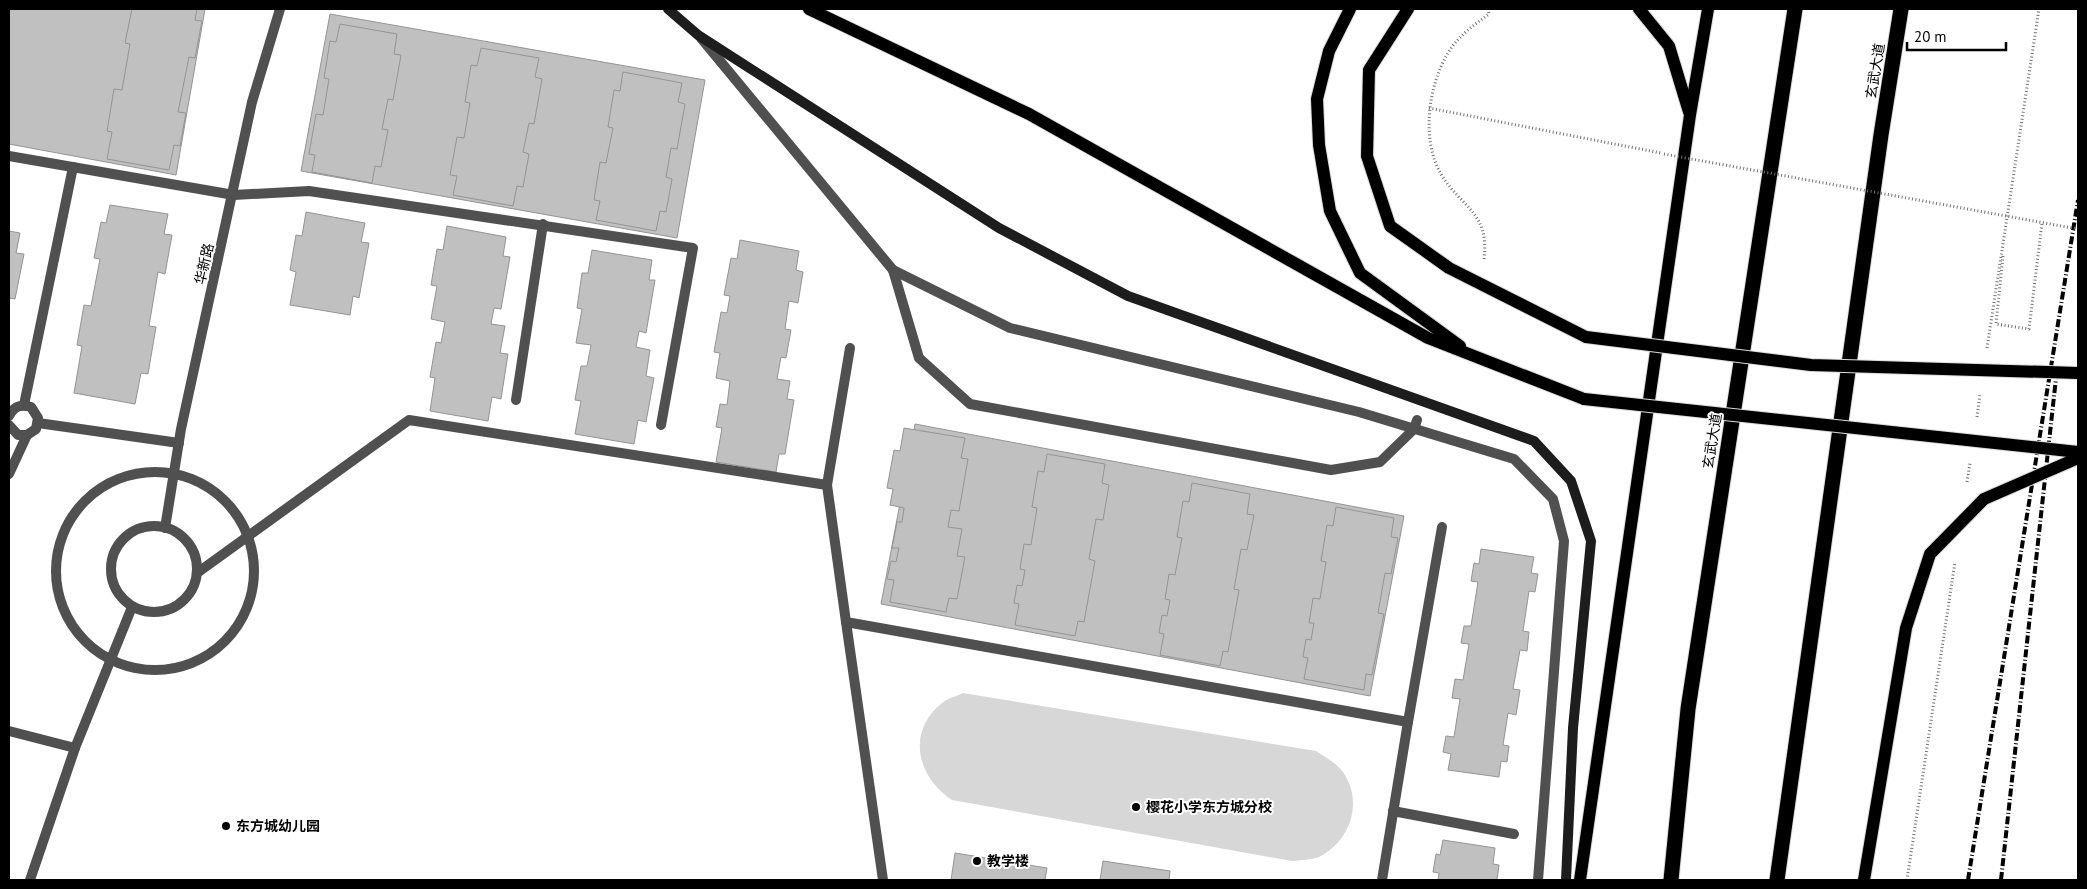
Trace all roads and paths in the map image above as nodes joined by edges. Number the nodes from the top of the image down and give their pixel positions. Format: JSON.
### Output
{"nodes":[{"id":1,"x":280,"y":9,"type":"edge"},
{"id":2,"x":668,"y":9,"type":"edge"},
{"id":3,"x":809,"y":9,"type":"edge"},
{"id":4,"x":1350,"y":9,"type":"edge"},
{"id":5,"x":1408,"y":9,"type":"edge"},
{"id":6,"x":1488,"y":9,"type":"edge"},
{"id":7,"x":1638,"y":9,"type":"edge"},
{"id":8,"x":1708,"y":9,"type":"edge"},
{"id":9,"x":1795,"y":9,"type":"edge"},
{"id":10,"x":1901,"y":9,"type":"edge"},
{"id":11,"x":698,"y":35,"type":"junction"},
{"id":12,"x":1429,"y":108,"type":"junction"},
{"id":13,"x":1690,"y":115,"type":"junction"},
{"id":14,"x":9,"y":156,"type":"edge"},
{"id":15,"x":72,"y":167,"type":"junction"},
{"id":16,"x":234,"y":195,"type":"junction"},
{"id":17,"x":2009,"y":205,"type":"dead end"},
{"id":18,"x":2042,"y":223,"type":"junction"},
{"id":19,"x":543,"y":224,"type":"junction"},
{"id":20,"x":2078,"y":229,"type":"edge"},
{"id":21,"x":1483,"y":268,"type":"dead end"},
{"id":22,"x":893,"y":270,"type":"junction"},
{"id":23,"x":850,"y":348,"type":"dead end"},
{"id":24,"x":1476,"y":358,"type":"junction"},
{"id":25,"x":2078,"y":373,"type":"edge"},
{"id":26,"x":516,"y":400,"type":"dead end"},
{"id":27,"x":24,"y":405,"type":"junction"},
{"id":28,"x":9,"y":416,"type":"edge"},
{"id":29,"x":38,"y":423,"type":"junction"},
{"id":30,"x":9,"y":425,"type":"edge"},
{"id":31,"x":660,"y":425,"type":"dead end"},
{"id":32,"x":1416,"y":425,"type":"junction"},
{"id":33,"x":27,"y":435,"type":"junction"},
{"id":34,"x":179,"y":443,"type":"junction"},
{"id":35,"x":2078,"y":452,"type":"edge"},
{"id":36,"x":2078,"y":458,"type":"edge"},
{"id":37,"x":174,"y":473,"type":"junction"},
{"id":38,"x":9,"y":474,"type":"edge"},
{"id":39,"x":827,"y":485,"type":"junction"},
{"id":40,"x":1442,"y":527,"type":"dead end"},
{"id":41,"x":165,"y":528,"type":"junction"},
{"id":42,"x":249,"y":535,"type":"junction"},
{"id":43,"x":197,"y":573,"type":"junction"},
{"id":44,"x":132,"y":607,"type":"junction"},
{"id":45,"x":846,"y":622,"type":"junction"},
{"id":46,"x":112,"y":661,"type":"junction"},
{"id":47,"x":1408,"y":722,"type":"junction"},
{"id":48,"x":9,"y":731,"type":"edge"},
{"id":49,"x":75,"y":748,"type":"junction"},
{"id":50,"x":1393,"y":811,"type":"junction"},
{"id":51,"x":1514,"y":834,"type":"dead end"},
{"id":52,"x":30,"y":880,"type":"edge"},
{"id":53,"x":883,"y":880,"type":"edge"},
{"id":54,"x":1382,"y":880,"type":"edge"},
{"id":55,"x":1538,"y":880,"type":"edge"},
{"id":56,"x":1566,"y":880,"type":"edge"},
{"id":57,"x":1580,"y":880,"type":"edge"},
{"id":58,"x":1671,"y":880,"type":"edge"},
{"id":59,"x":1777,"y":880,"type":"edge"},
{"id":60,"x":1864,"y":880,"type":"edge"}],
"edges":[{"from":1,"to":16,"type":"street","name":"华新路"},
{"from":2,"to":11,"type":"street"},
{"from":3,"to":24,"type":"main road"},
{"from":4,"to":24,"type":"main road"},
{"from":5,"to":25,"type":"main road","bridge":true},
{"from":6,"to":12,"type":"path"},
{"from":7,"to":13,"type":"main road"},
{"from":8,"to":13,"type":"main road"},
{"from":9,"to":58,"type":"highway","name":"玄武大道"},
{"from":10,"to":59,"type":"highway","name":"玄武大道"},
{"from":11,"to":22,"type":"street"},
{"from":11,"to":56,"type":"street"},
{"from":12,"to":18,"type":"path","bridge":true},
{"from":12,"to":21,"type":"path"},
{"from":13,"to":57,"type":"main road"},
{"from":14,"to":15,"type":"street"},
{"from":15,"to":16,"type":"street"},
{"from":15,"to":27,"type":"street"},
{"from":16,"to":19,"type":"street"},
{"from":16,"to":34,"type":"street","name":"华新路"},
{"from":17,"to":18,"type":"path"},
{"from":18,"to":20,"type":"path","bridge":true},
{"from":19,"to":26,"type":"street"},
{"from":19,"to":31,"type":"street"},
{"from":22,"to":32,"type":"street"},
{"from":22,"to":32,"type":"street"},
{"from":23,"to":39,"type":"street"},
{"from":24,"to":35,"type":"main road","bridge":true},
{"from":27,"to":28,"type":"street"},
{"from":27,"to":29,"type":"street"},
{"from":29,"to":33,"type":"street"},
{"from":29,"to":34,"type":"street"},
{"from":30,"to":33,"type":"street"},
{"from":32,"to":55,"type":"street"},
{"from":33,"to":38,"type":"street"},
{"from":34,"to":37,"type":"street","name":"华新路"},
{"from":36,"to":60,"type":"main road","bridge":true},
{"from":37,"to":41,"type":"street","name":"华新路"},
{"from":37,"to":42,"type":"street"},
{"from":37,"to":46,"type":"street"},
{"from":39,"to":42,"type":"street"},
{"from":39,"to":45,"type":"street"},
{"from":40,"to":47,"type":"street"},
{"from":41,"to":43,"type":"street"},
{"from":41,"to":44,"type":"street"},
{"from":42,"to":43,"type":"street"},
{"from":42,"to":46,"type":"street"},
{"from":43,"to":44,"type":"street"},
{"from":44,"to":46,"type":"street"},
{"from":45,"to":47,"type":"street"},
{"from":45,"to":53,"type":"street"},
{"from":46,"to":49,"type":"street"},
{"from":47,"to":50,"type":"street"},
{"from":48,"to":49,"type":"street"},
{"from":49,"to":52,"type":"street"},
{"from":50,"to":51,"type":"street"},
{"from":50,"to":54,"type":"street"}]}
